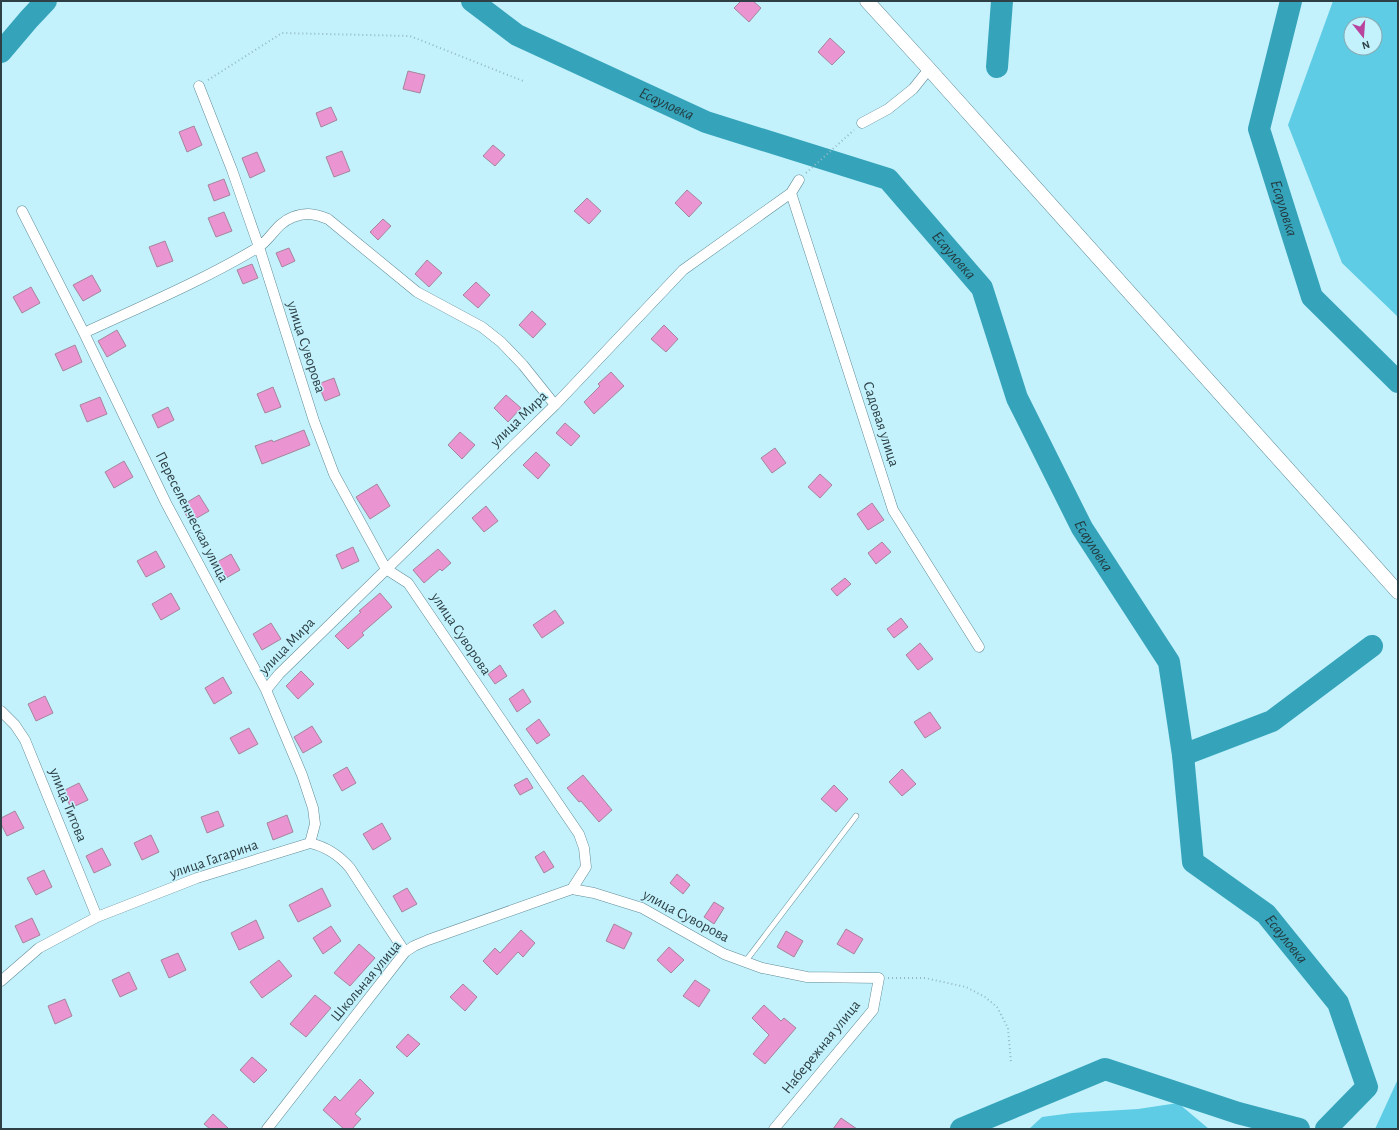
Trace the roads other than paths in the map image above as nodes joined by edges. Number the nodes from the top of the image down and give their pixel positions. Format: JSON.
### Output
{"nodes":[{"id":1,"x":867,"y":1,"type":"edge"},
{"id":2,"x":929,"y":69,"type":"junction"},
{"id":3,"x":199,"y":86,"type":"road end"},
{"id":4,"x":862,"y":123,"type":"road end"},
{"id":5,"x":799,"y":180,"type":"road end"},
{"id":6,"x":791,"y":193,"type":"junction"},
{"id":7,"x":22,"y":211,"type":"dead end"},
{"id":8,"x":259,"y":247,"type":"junction"},
{"id":9,"x":84,"y":333,"type":"junction"},
{"id":10,"x":555,"y":405,"type":"junction"},
{"id":11,"x":386,"y":569,"type":"junction"},
{"id":12,"x":1398,"y":592,"type":"edge"},
{"id":13,"x":979,"y":647,"type":"dead end"},
{"id":14,"x":266,"y":690,"type":"junction"},
{"id":15,"x":1,"y":711,"type":"edge"},
{"id":16,"x":856,"y":816,"type":"dead end"},
{"id":17,"x":310,"y":843,"type":"junction"},
{"id":18,"x":572,"y":889,"type":"junction"},
{"id":19,"x":97,"y":917,"type":"junction"},
{"id":20,"x":405,"y":952,"type":"junction"},
{"id":21,"x":745,"y":962,"type":"junction"},
{"id":22,"x":879,"y":978,"type":"joint"},
{"id":23,"x":1,"y":982,"type":"edge"},
{"id":24,"x":267,"y":1129,"type":"edge"},
{"id":25,"x":774,"y":1129,"type":"edge"}],
"edges":[{"from":1,"to":2,"type":"street"},
{"from":2,"to":4,"type":"street"},
{"from":2,"to":12,"type":"street"},
{"from":3,"to":8,"type":"street","name":"улица Суворова"},
{"from":5,"to":6,"type":"street","name":"улица Мира"},
{"from":6,"to":10,"type":"street","name":"улица Мира"},
{"from":6,"to":13,"type":"street","name":"Садовая улица"},
{"from":7,"to":9,"type":"street","name":"Переселенческая улица"},
{"from":8,"to":9,"type":"street"},
{"from":8,"to":10,"type":"street"},
{"from":8,"to":11,"type":"street","name":"улица Суворова"},
{"from":9,"to":14,"type":"street","name":"Переселенческая улица"},
{"from":10,"to":11,"type":"street","name":"улица Мира"},
{"from":11,"to":14,"type":"street","name":"улица Мира"},
{"from":11,"to":18,"type":"street","name":"улица Суворова"},
{"from":14,"to":17,"type":"street","name":"Переселенческая улица"},
{"from":15,"to":19,"type":"street","name":"улица Титова"},
{"from":16,"to":21,"type":"lane"},
{"from":17,"to":19,"type":"street","name":"улица Гагарина"},
{"from":17,"to":20,"type":"street"},
{"from":18,"to":20,"type":"street","name":"Школьная улица"},
{"from":18,"to":21,"type":"street","name":"улица Суворова"},
{"from":19,"to":23,"type":"street","name":"улица Гагарина"},
{"from":20,"to":24,"type":"street","name":"Школьная улица"},
{"from":21,"to":22,"type":"street","name":"улица Суворова"},
{"from":22,"to":25,"type":"street","name":"Набережная улица"}]}
